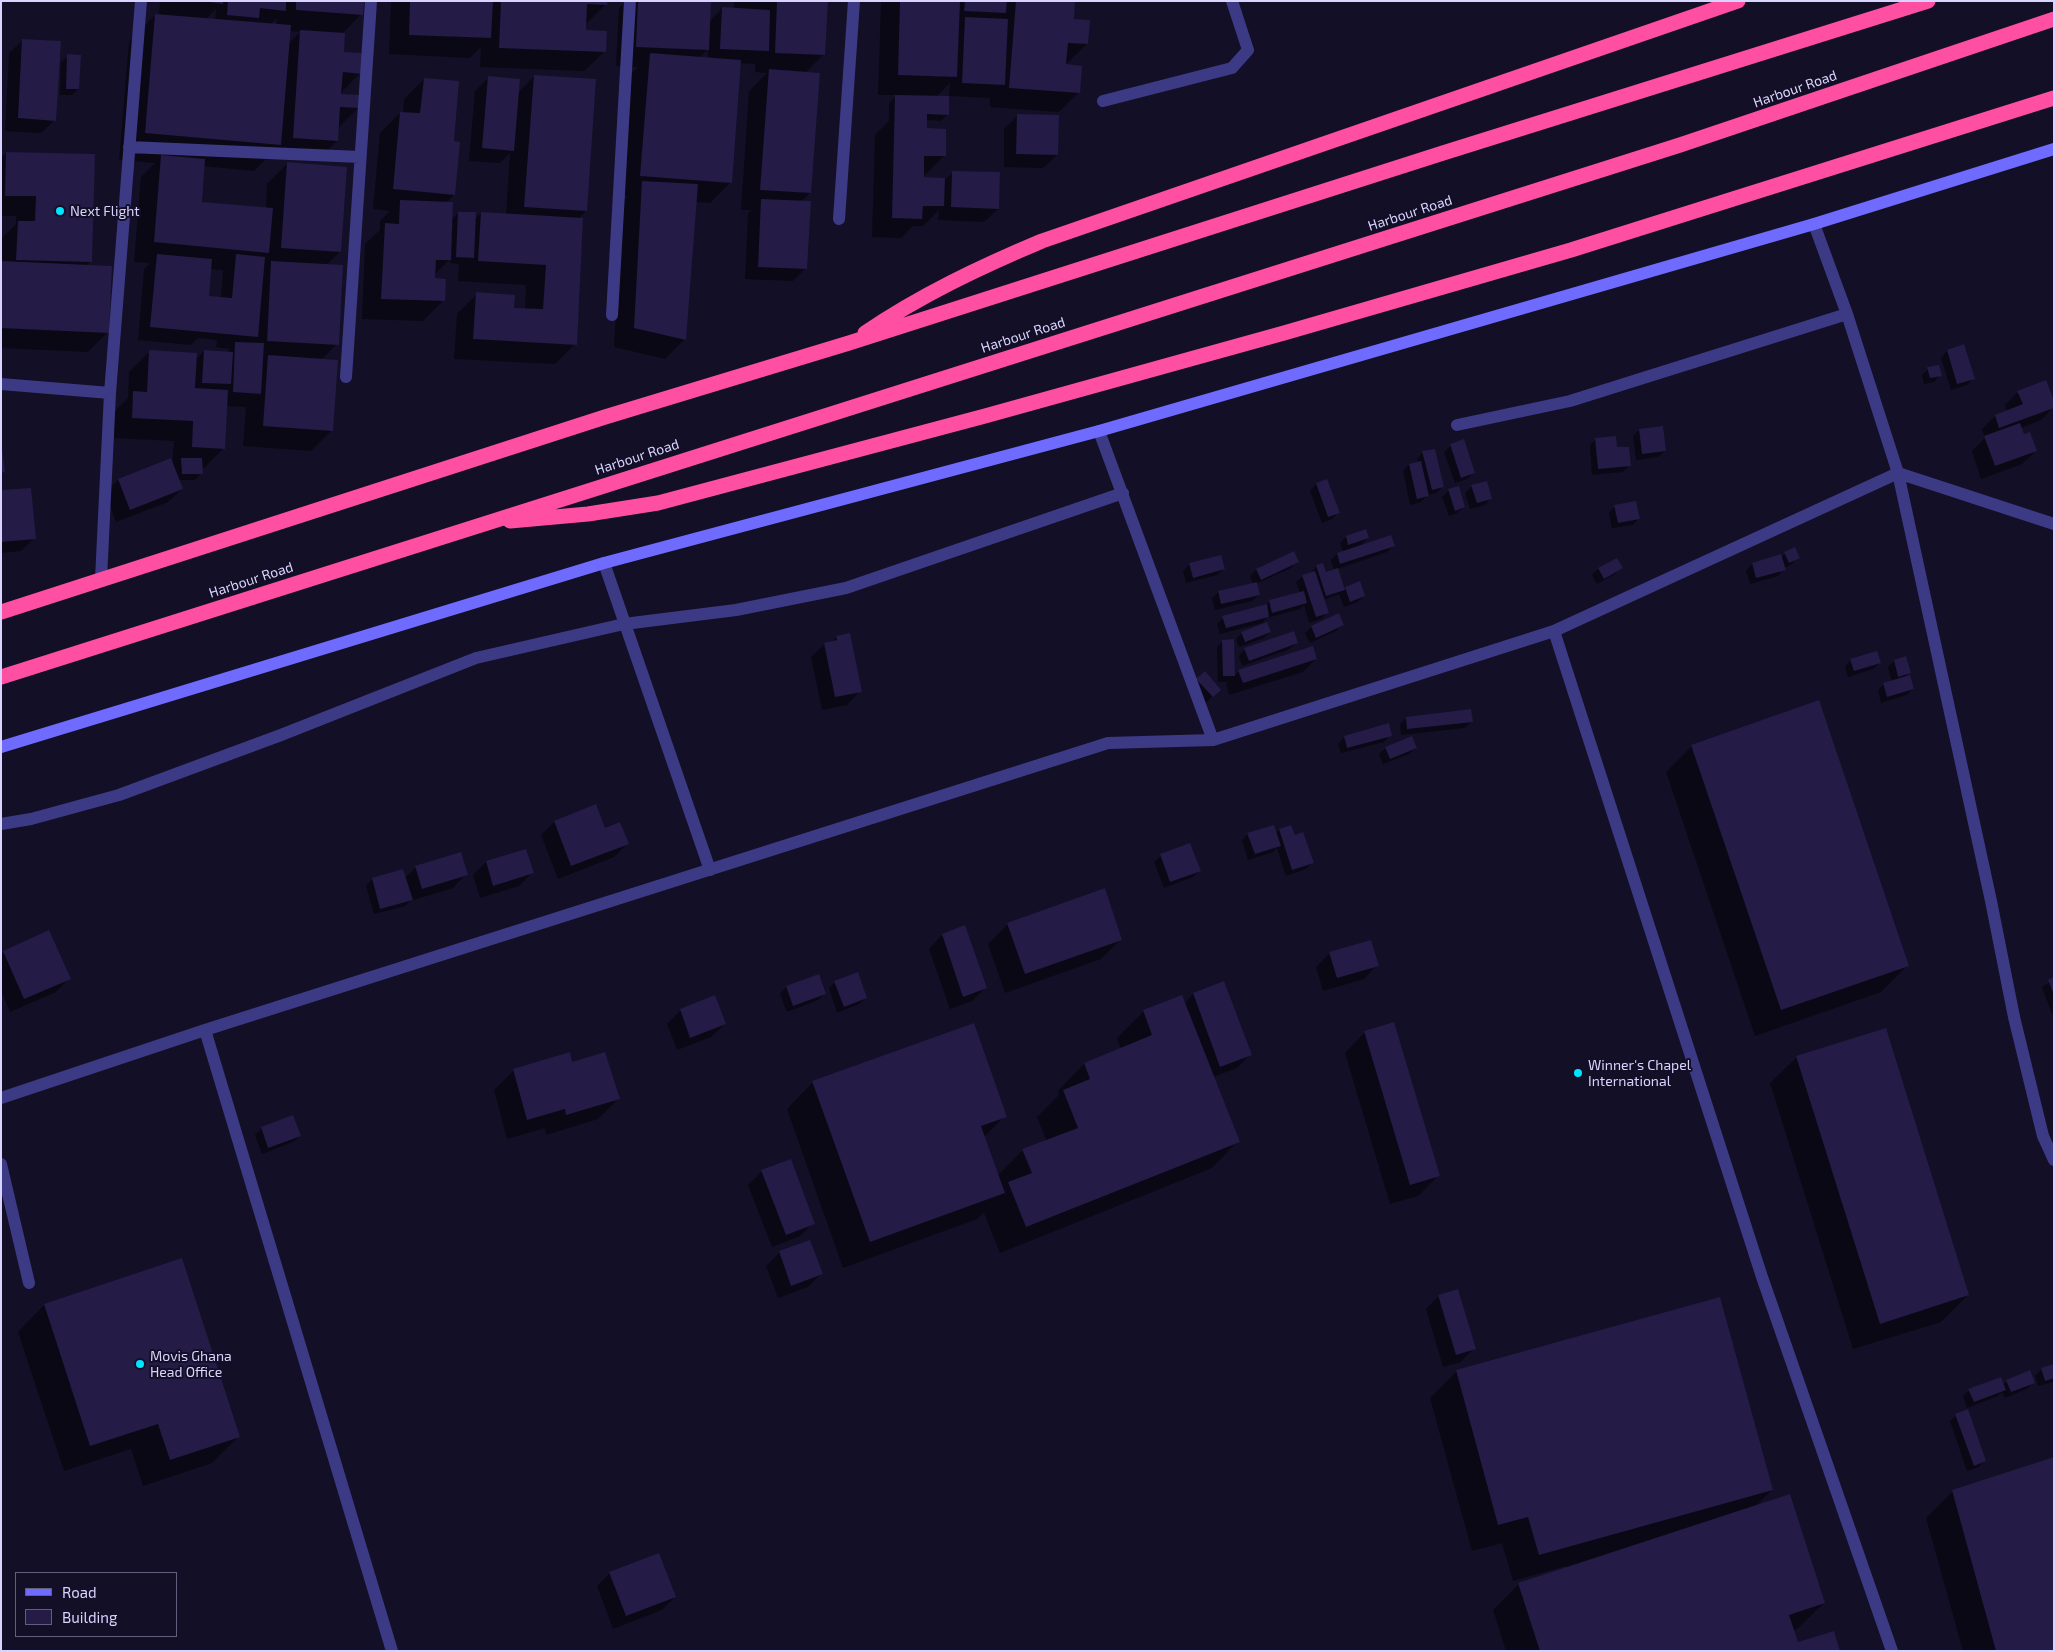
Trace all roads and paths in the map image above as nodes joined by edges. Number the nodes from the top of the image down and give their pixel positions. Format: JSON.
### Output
{"nodes":[{"id":1,"x":141,"y":1,"type":"edge"},
{"id":2,"x":371,"y":1,"type":"edge"},
{"id":3,"x":630,"y":1,"type":"edge"},
{"id":4,"x":854,"y":1,"type":"edge"},
{"id":5,"x":1232,"y":1,"type":"edge"},
{"id":6,"x":1738,"y":1,"type":"edge"},
{"id":7,"x":1928,"y":1,"type":"edge"},
{"id":8,"x":2054,"y":19,"type":"edge"},
{"id":9,"x":2054,"y":98,"type":"edge"},
{"id":10,"x":1104,"y":101,"type":"dead end"},
{"id":11,"x":129,"y":147,"type":"junction"},
{"id":12,"x":2054,"y":149,"type":"edge"},
{"id":13,"x":360,"y":157,"type":"junction"},
{"id":14,"x":839,"y":219,"type":"dead end"},
{"id":15,"x":1814,"y":224,"type":"junction"},
{"id":16,"x":1847,"y":314,"type":"junction"},
{"id":17,"x":612,"y":315,"type":"dead end"},
{"id":18,"x":849,"y":343,"type":"junction"},
{"id":19,"x":346,"y":377,"type":"dead end"},
{"id":20,"x":1,"y":384,"type":"edge"},
{"id":21,"x":110,"y":392,"type":"junction"},
{"id":22,"x":1457,"y":425,"type":"dead end"},
{"id":23,"x":1099,"y":431,"type":"junction"},
{"id":24,"x":1898,"y":473,"type":"junction"},
{"id":25,"x":1123,"y":493,"type":"junction"},
{"id":26,"x":481,"y":523,"type":"junction"},
{"id":27,"x":2054,"y":524,"type":"edge"},
{"id":28,"x":604,"y":563,"type":"junction"},
{"id":29,"x":101,"y":579,"type":"junction"},
{"id":30,"x":1,"y":612,"type":"edge"},
{"id":31,"x":624,"y":624,"type":"junction"},
{"id":32,"x":1554,"y":631,"type":"junction"},
{"id":33,"x":1,"y":677,"type":"edge"},
{"id":34,"x":1213,"y":740,"type":"junction"},
{"id":35,"x":1,"y":748,"type":"edge"},
{"id":36,"x":1,"y":824,"type":"edge"},
{"id":37,"x":710,"y":870,"type":"junction"},
{"id":38,"x":205,"y":1030,"type":"junction"},
{"id":39,"x":1,"y":1098,"type":"edge"},
{"id":40,"x":2054,"y":1160,"type":"edge"},
{"id":41,"x":1,"y":1164,"type":"edge"},
{"id":42,"x":29,"y":1283,"type":"dead end"},
{"id":43,"x":392,"y":1651,"type":"edge"},
{"id":44,"x":1892,"y":1651,"type":"edge"}],
"edges":[{"from":1,"to":11,"type":"street"},
{"from":2,"to":13,"type":"street"},
{"from":3,"to":17,"type":"street"},
{"from":4,"to":14,"type":"street"},
{"from":5,"to":10,"type":"street"},
{"from":6,"to":18,"type":"highway"},
{"from":7,"to":18,"type":"highway"},
{"from":8,"to":26,"type":"highway","name":"Harbour Road"},
{"from":9,"to":26,"type":"highway"},
{"from":11,"to":13,"type":"street"},
{"from":11,"to":21,"type":"street"},
{"from":12,"to":15,"type":"street"},
{"from":13,"to":19,"type":"street"},
{"from":15,"to":16,"type":"street"},
{"from":15,"to":23,"type":"street"},
{"from":16,"to":22,"type":"street"},
{"from":16,"to":24,"type":"street"},
{"from":18,"to":29,"type":"highway"},
{"from":20,"to":21,"type":"street"},
{"from":21,"to":29,"type":"street"},
{"from":23,"to":25,"type":"street"},
{"from":23,"to":28,"type":"street"},
{"from":24,"to":27,"type":"street"},
{"from":24,"to":32,"type":"street"},
{"from":24,"to":40,"type":"street"},
{"from":25,"to":31,"type":"street"},
{"from":25,"to":34,"type":"street"},
{"from":26,"to":33,"type":"highway","name":"Harbour Road"},
{"from":28,"to":31,"type":"street"},
{"from":28,"to":35,"type":"street"},
{"from":29,"to":30,"type":"highway"},
{"from":31,"to":36,"type":"street"},
{"from":31,"to":37,"type":"street"},
{"from":32,"to":34,"type":"street"},
{"from":32,"to":44,"type":"street"},
{"from":34,"to":37,"type":"street"},
{"from":37,"to":38,"type":"street"},
{"from":38,"to":39,"type":"street"},
{"from":38,"to":43,"type":"street"},
{"from":41,"to":42,"type":"street"}]}
